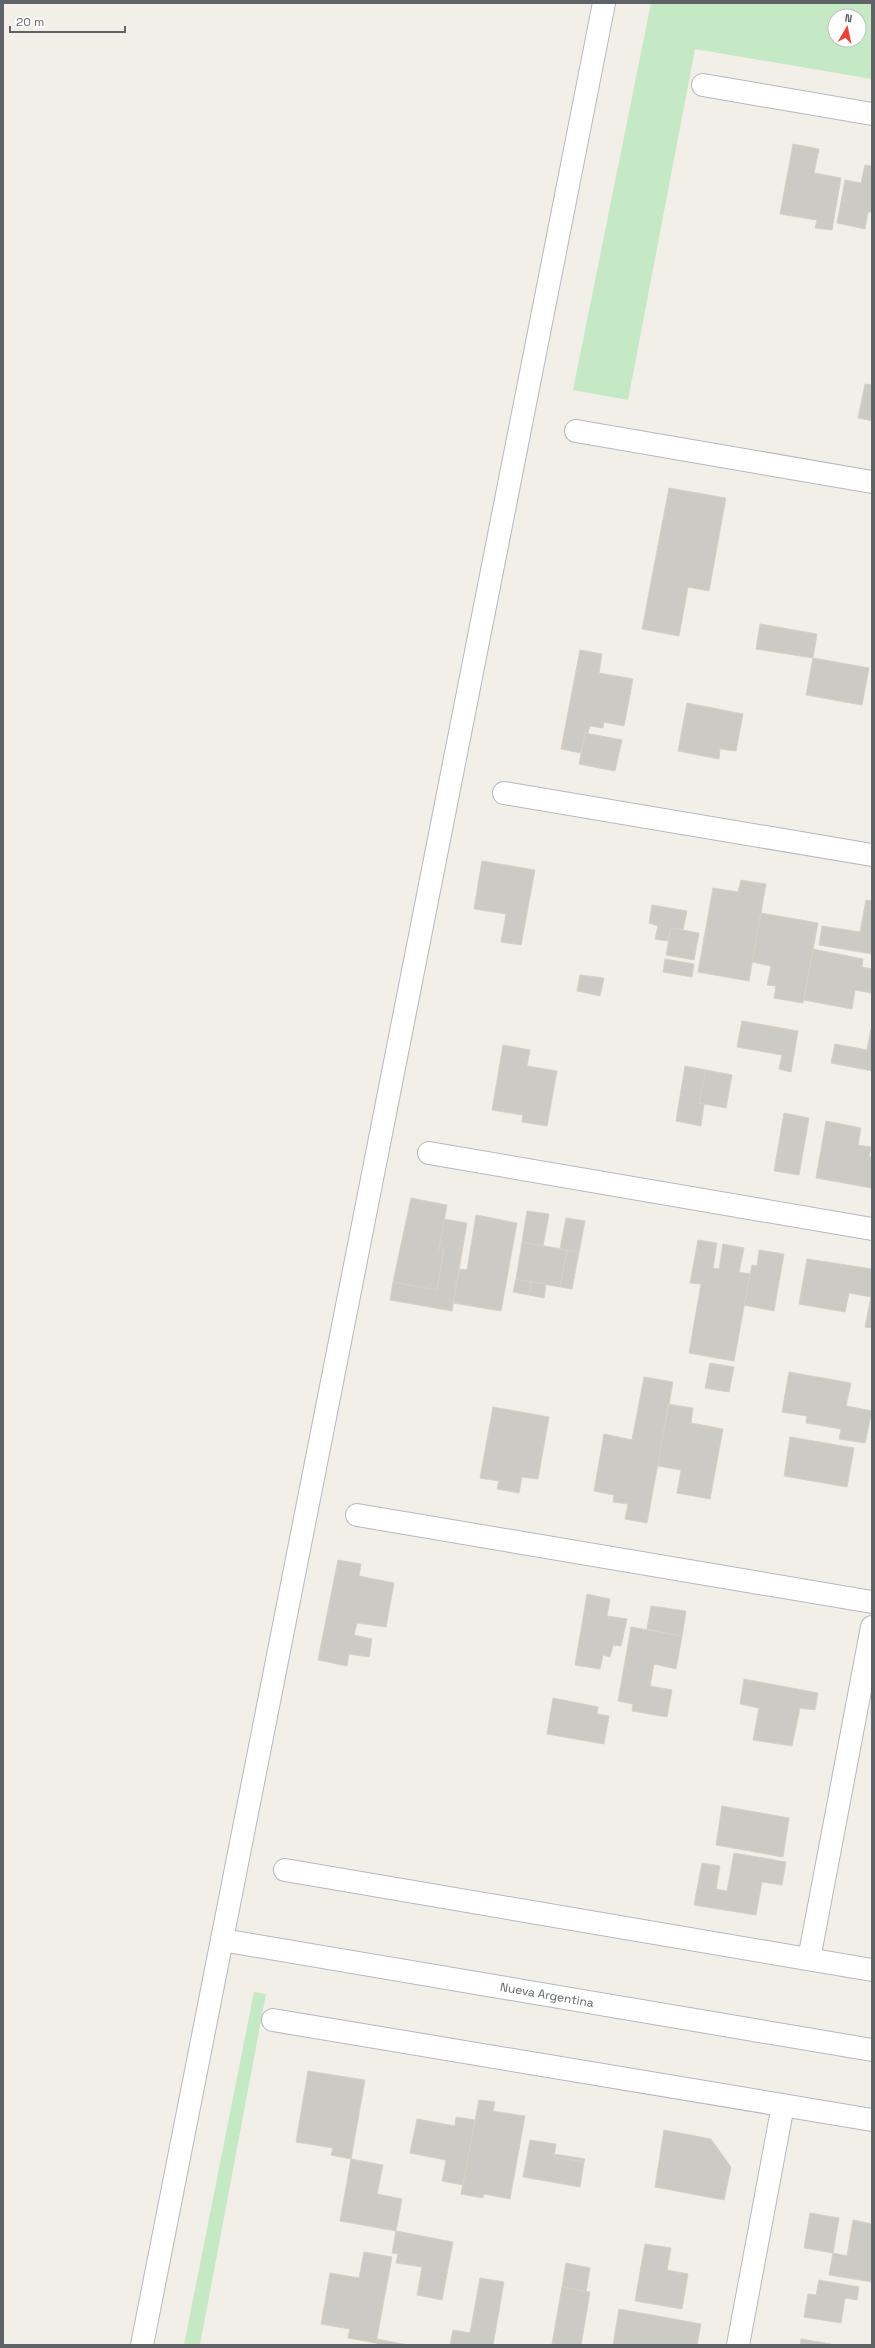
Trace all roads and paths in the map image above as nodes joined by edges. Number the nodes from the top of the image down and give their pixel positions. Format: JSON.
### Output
{"nodes":[{"id":1,"x":604,"y":3,"type":"edge"},
{"id":2,"x":703,"y":85,"type":"dead end"},
{"id":3,"x":872,"y":114,"type":"edge"},
{"id":4,"x":576,"y":431,"type":"dead end"},
{"id":5,"x":872,"y":482,"type":"edge"},
{"id":6,"x":504,"y":793,"type":"dead end"},
{"id":7,"x":872,"y":855,"type":"edge"},
{"id":8,"x":429,"y":1154,"type":"dead end"},
{"id":9,"x":872,"y":1229,"type":"edge"},
{"id":10,"x":357,"y":1515,"type":"dead end"},
{"id":11,"x":872,"y":1602,"type":"edge"},
{"id":12,"x":872,"y":1627,"type":"edge"},
{"id":13,"x":285,"y":1870,"type":"dead end"},
{"id":14,"x":222,"y":1940,"type":"junction"},
{"id":15,"x":809,"y":1959,"type":"junction"},
{"id":16,"x":872,"y":1970,"type":"edge"},
{"id":17,"x":273,"y":2020,"type":"dead end"},
{"id":18,"x":872,"y":2050,"type":"edge"},
{"id":19,"x":783,"y":2105,"type":"junction"},
{"id":20,"x":872,"y":2120,"type":"edge"},
{"id":21,"x":142,"y":2345,"type":"edge"},
{"id":22,"x":738,"y":2345,"type":"edge"}],
"edges":[{"from":1,"to":14,"type":"street"},
{"from":2,"to":3,"type":"street"},
{"from":4,"to":5,"type":"street"},
{"from":6,"to":7,"type":"street"},
{"from":8,"to":9,"type":"street"},
{"from":10,"to":11,"type":"street"},
{"from":12,"to":15,"type":"street"},
{"from":13,"to":15,"type":"street"},
{"from":14,"to":18,"type":"street","name":"Nueva Argentina"},
{"from":14,"to":21,"type":"street"},
{"from":15,"to":16,"type":"street"},
{"from":17,"to":19,"type":"street"},
{"from":19,"to":20,"type":"street"},
{"from":19,"to":22,"type":"street"}]}
